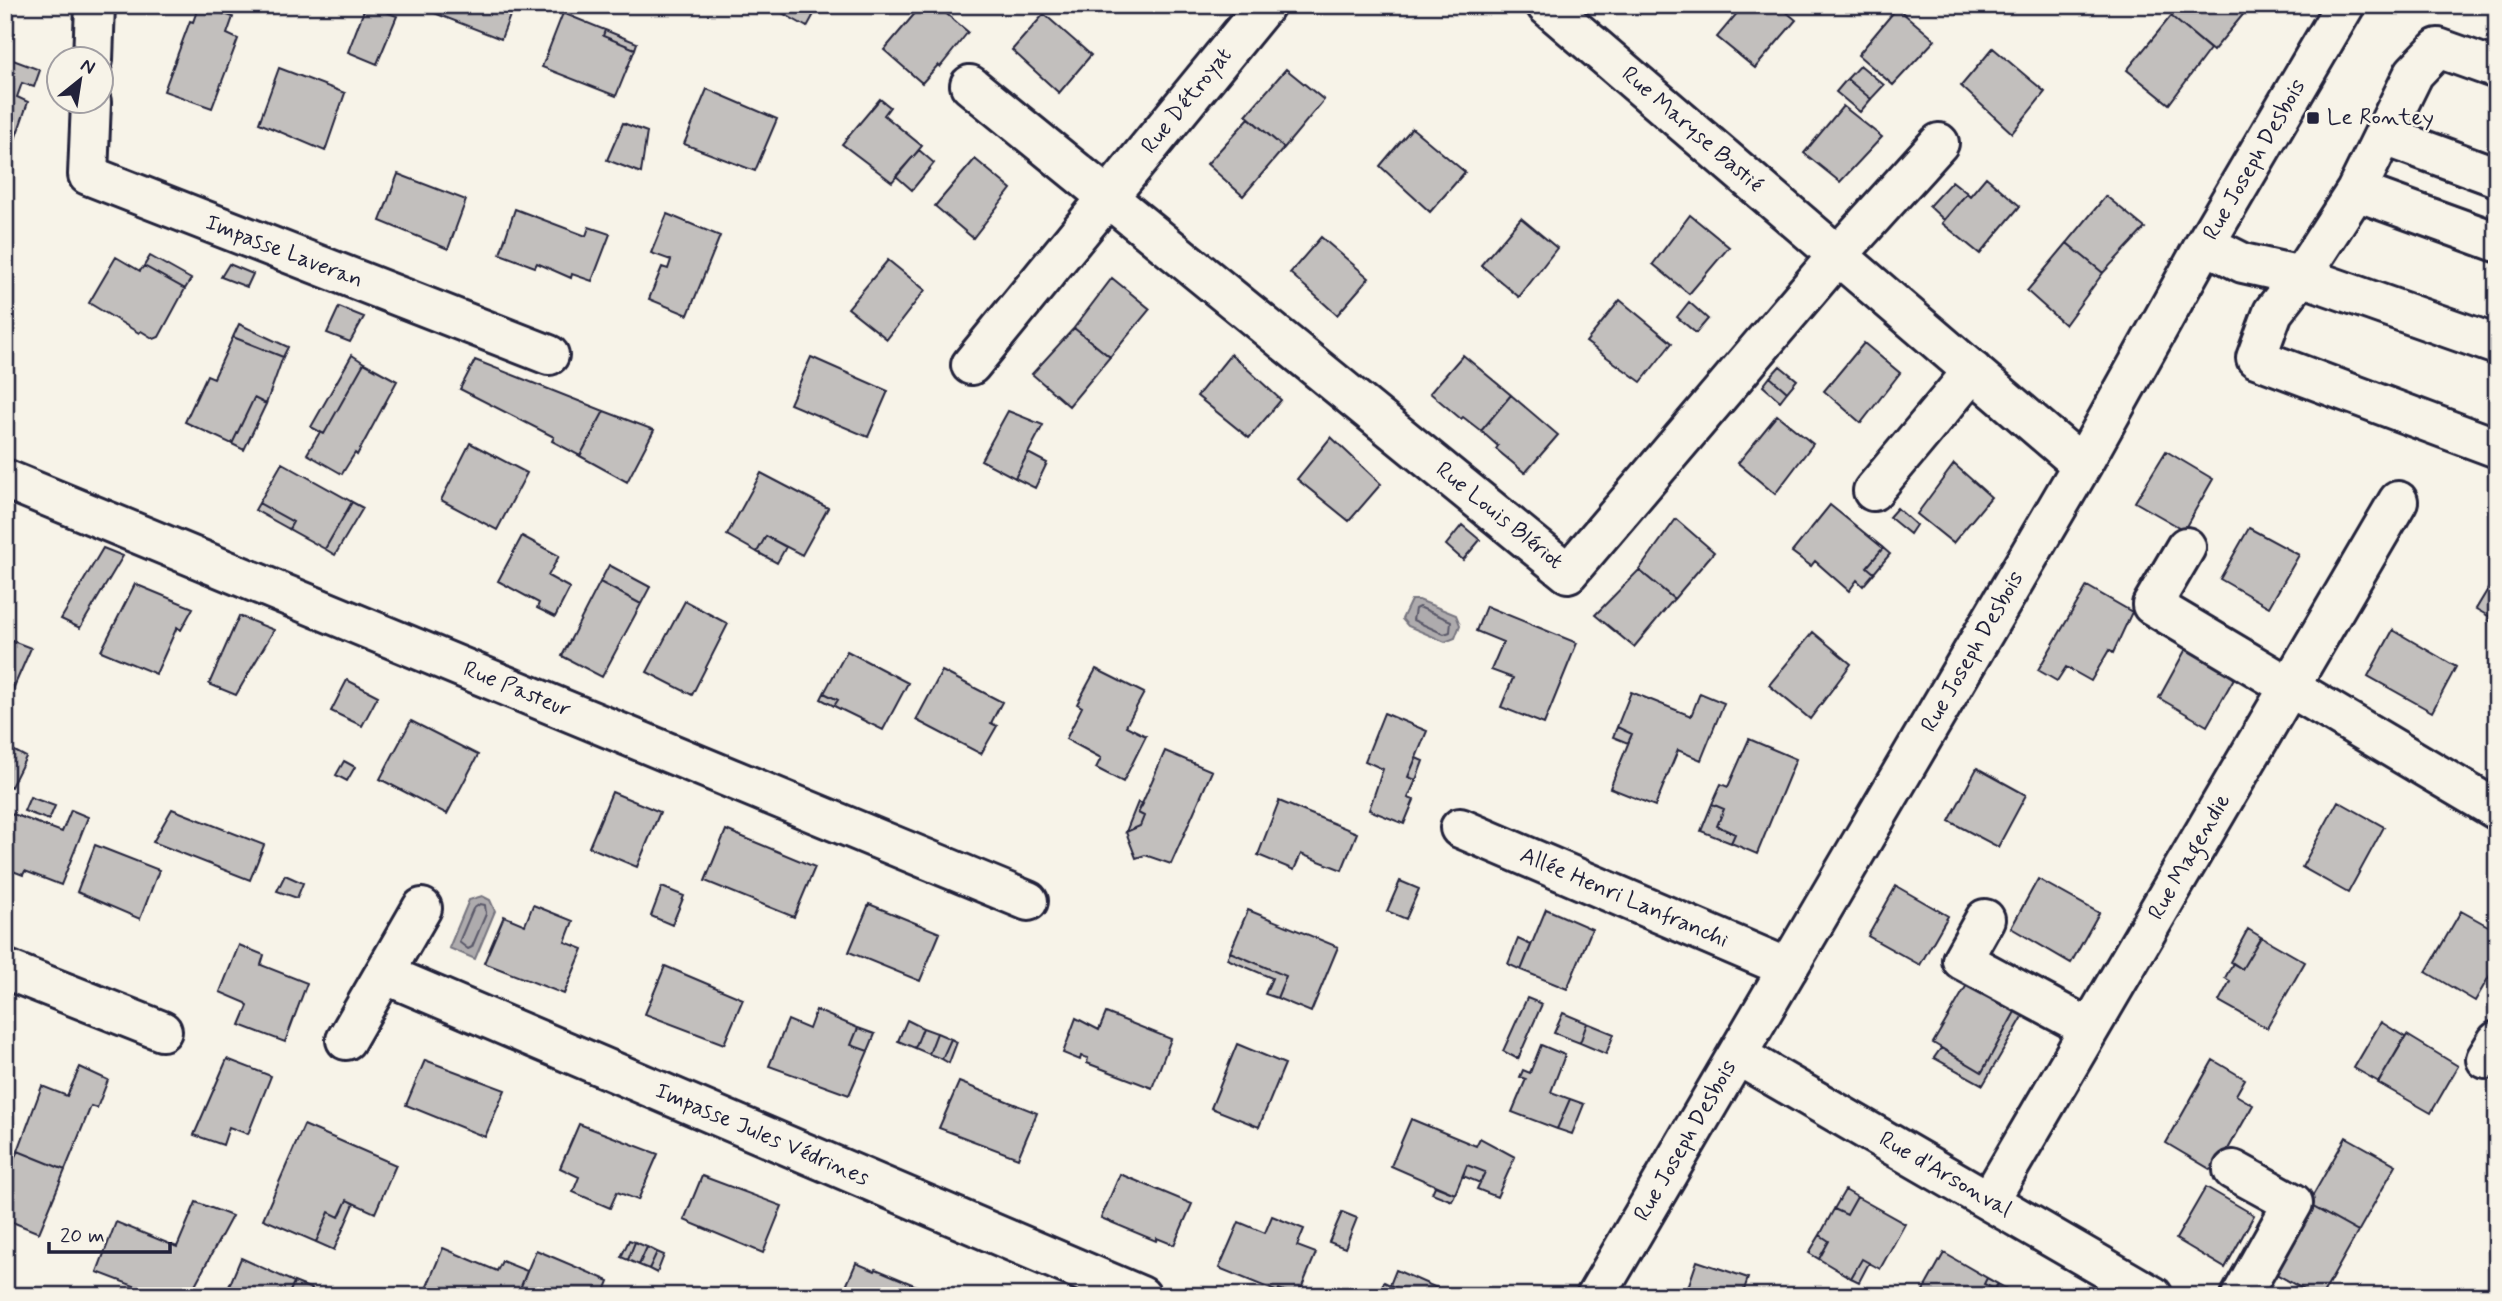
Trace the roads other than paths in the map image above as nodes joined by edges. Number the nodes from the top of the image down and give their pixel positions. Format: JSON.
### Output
{"nodes":[{"id":1,"x":95,"y":5,"type":"edge"},
{"id":2,"x":1265,"y":5,"type":"edge"},
{"id":3,"x":1546,"y":5,"type":"edge"},
{"id":4,"x":2345,"y":5,"type":"edge"},
{"id":5,"x":94,"y":46,"type":"edge"},
{"id":6,"x":2497,"y":69,"type":"edge"},
{"id":7,"x":970,"y":85,"type":"dead end"},
{"id":8,"x":90,"y":116,"type":"edge"},
{"id":9,"x":2385,"y":136,"type":"junction"},
{"id":10,"x":1939,"y":143,"type":"dead end"},
{"id":11,"x":2497,"y":177,"type":"edge"},
{"id":12,"x":2356,"y":191,"type":"junction"},
{"id":13,"x":1109,"y":196,"type":"junction"},
{"id":14,"x":2497,"y":242,"type":"edge"},
{"id":15,"x":2205,"y":244,"type":"junction"},
{"id":16,"x":1838,"y":255,"type":"junction"},
{"id":17,"x":2301,"y":276,"type":"junction"},
{"id":18,"x":2497,"y":345,"type":"edge"},
{"id":19,"x":549,"y":355,"type":"dead end"},
{"id":20,"x":971,"y":365,"type":"dead end"},
{"id":21,"x":1973,"y":371,"type":"junction"},
{"id":22,"x":2497,"y":448,"type":"edge"},
{"id":23,"x":2082,"y":465,"type":"junction"},
{"id":24,"x":5,"y":479,"type":"edge"},
{"id":25,"x":1873,"y":491,"type":"dead end"},
{"id":26,"x":2398,"y":501,"type":"dead end"},
{"id":27,"x":2186,"y":547,"type":"dead end"},
{"id":28,"x":2291,"y":685,"type":"junction"},
{"id":29,"x":2497,"y":810,"type":"edge"},
{"id":30,"x":1460,"y":828,"type":"dead end"},
{"id":31,"x":1028,"y":901,"type":"dead end"},
{"id":32,"x":422,"y":908,"type":"dead end"},
{"id":33,"x":1985,"y":919,"type":"dead end"},
{"id":34,"x":1788,"y":968,"type":"junction"},
{"id":35,"x":5,"y":970,"type":"edge"},
{"id":36,"x":384,"y":974,"type":"junction"},
{"id":37,"x":2089,"y":1028,"type":"junction"},
{"id":38,"x":162,"y":1031,"type":"dead end"},
{"id":39,"x":345,"y":1040,"type":"dead end"},
{"id":40,"x":1737,"y":1055,"type":"junction"},
{"id":41,"x":2233,"y":1170,"type":"dead end"},
{"id":42,"x":1989,"y":1201,"type":"junction"},
{"id":43,"x":1141,"y":1296,"type":"edge"},
{"id":44,"x":1596,"y":1296,"type":"edge"},
{"id":45,"x":2153,"y":1296,"type":"edge"},
{"id":46,"x":2241,"y":1296,"type":"edge"}],
"edges":[{"from":1,"to":5,"type":"street"},
{"from":2,"to":13,"type":"street","name":"Rue Détroyat"},
{"from":3,"to":16,"type":"street","name":"Rue Maryse Bastié"},
{"from":4,"to":15,"type":"street","name":"Rue Joseph Desbois"},
{"from":6,"to":9,"type":"street"},
{"from":7,"to":13,"type":"street"},
{"from":8,"to":19,"type":"street","name":"Impasse Laveran"},
{"from":9,"to":11,"type":"street"},
{"from":9,"to":12,"type":"street"},
{"from":10,"to":16,"type":"street"},
{"from":12,"to":14,"type":"street"},
{"from":12,"to":17,"type":"street"},
{"from":13,"to":16,"type":"street","name":"Rue Louis Blériot"},
{"from":13,"to":20,"type":"street","name":"Rue Détroyat"},
{"from":15,"to":17,"type":"street"},
{"from":15,"to":23,"type":"street","name":"Rue Joseph Desbois"},
{"from":16,"to":21,"type":"street","name":"Rue Maryse Bastié"},
{"from":17,"to":18,"type":"street"},
{"from":17,"to":22,"type":"street"},
{"from":21,"to":23,"type":"street","name":"Rue Maryse Bastié"},
{"from":21,"to":25,"type":"street"},
{"from":23,"to":34,"type":"street","name":"Rue Joseph Desbois"},
{"from":24,"to":31,"type":"street","name":"Rue Pasteur"},
{"from":26,"to":28,"type":"street","name":"Rue Magendie"},
{"from":27,"to":28,"type":"street"},
{"from":28,"to":29,"type":"street"},
{"from":28,"to":37,"type":"street","name":"Rue Magendie"},
{"from":30,"to":34,"type":"street","name":"Allée Henri Lanfranchi"},
{"from":32,"to":36,"type":"street"},
{"from":33,"to":37,"type":"street"},
{"from":34,"to":40,"type":"street","name":"Rue Joseph Desbois"},
{"from":35,"to":38,"type":"street"},
{"from":36,"to":39,"type":"street"},
{"from":36,"to":43,"type":"street","name":"Impasse Jules Védrines"},
{"from":37,"to":42,"type":"street","name":"Rue Magendie"},
{"from":40,"to":42,"type":"street","name":"Rue d'Arsonval"},
{"from":40,"to":44,"type":"street","name":"Rue Joseph Desbois"},
{"from":41,"to":46,"type":"street"},
{"from":42,"to":45,"type":"street","name":"Rue d'Arsonval"}]}
